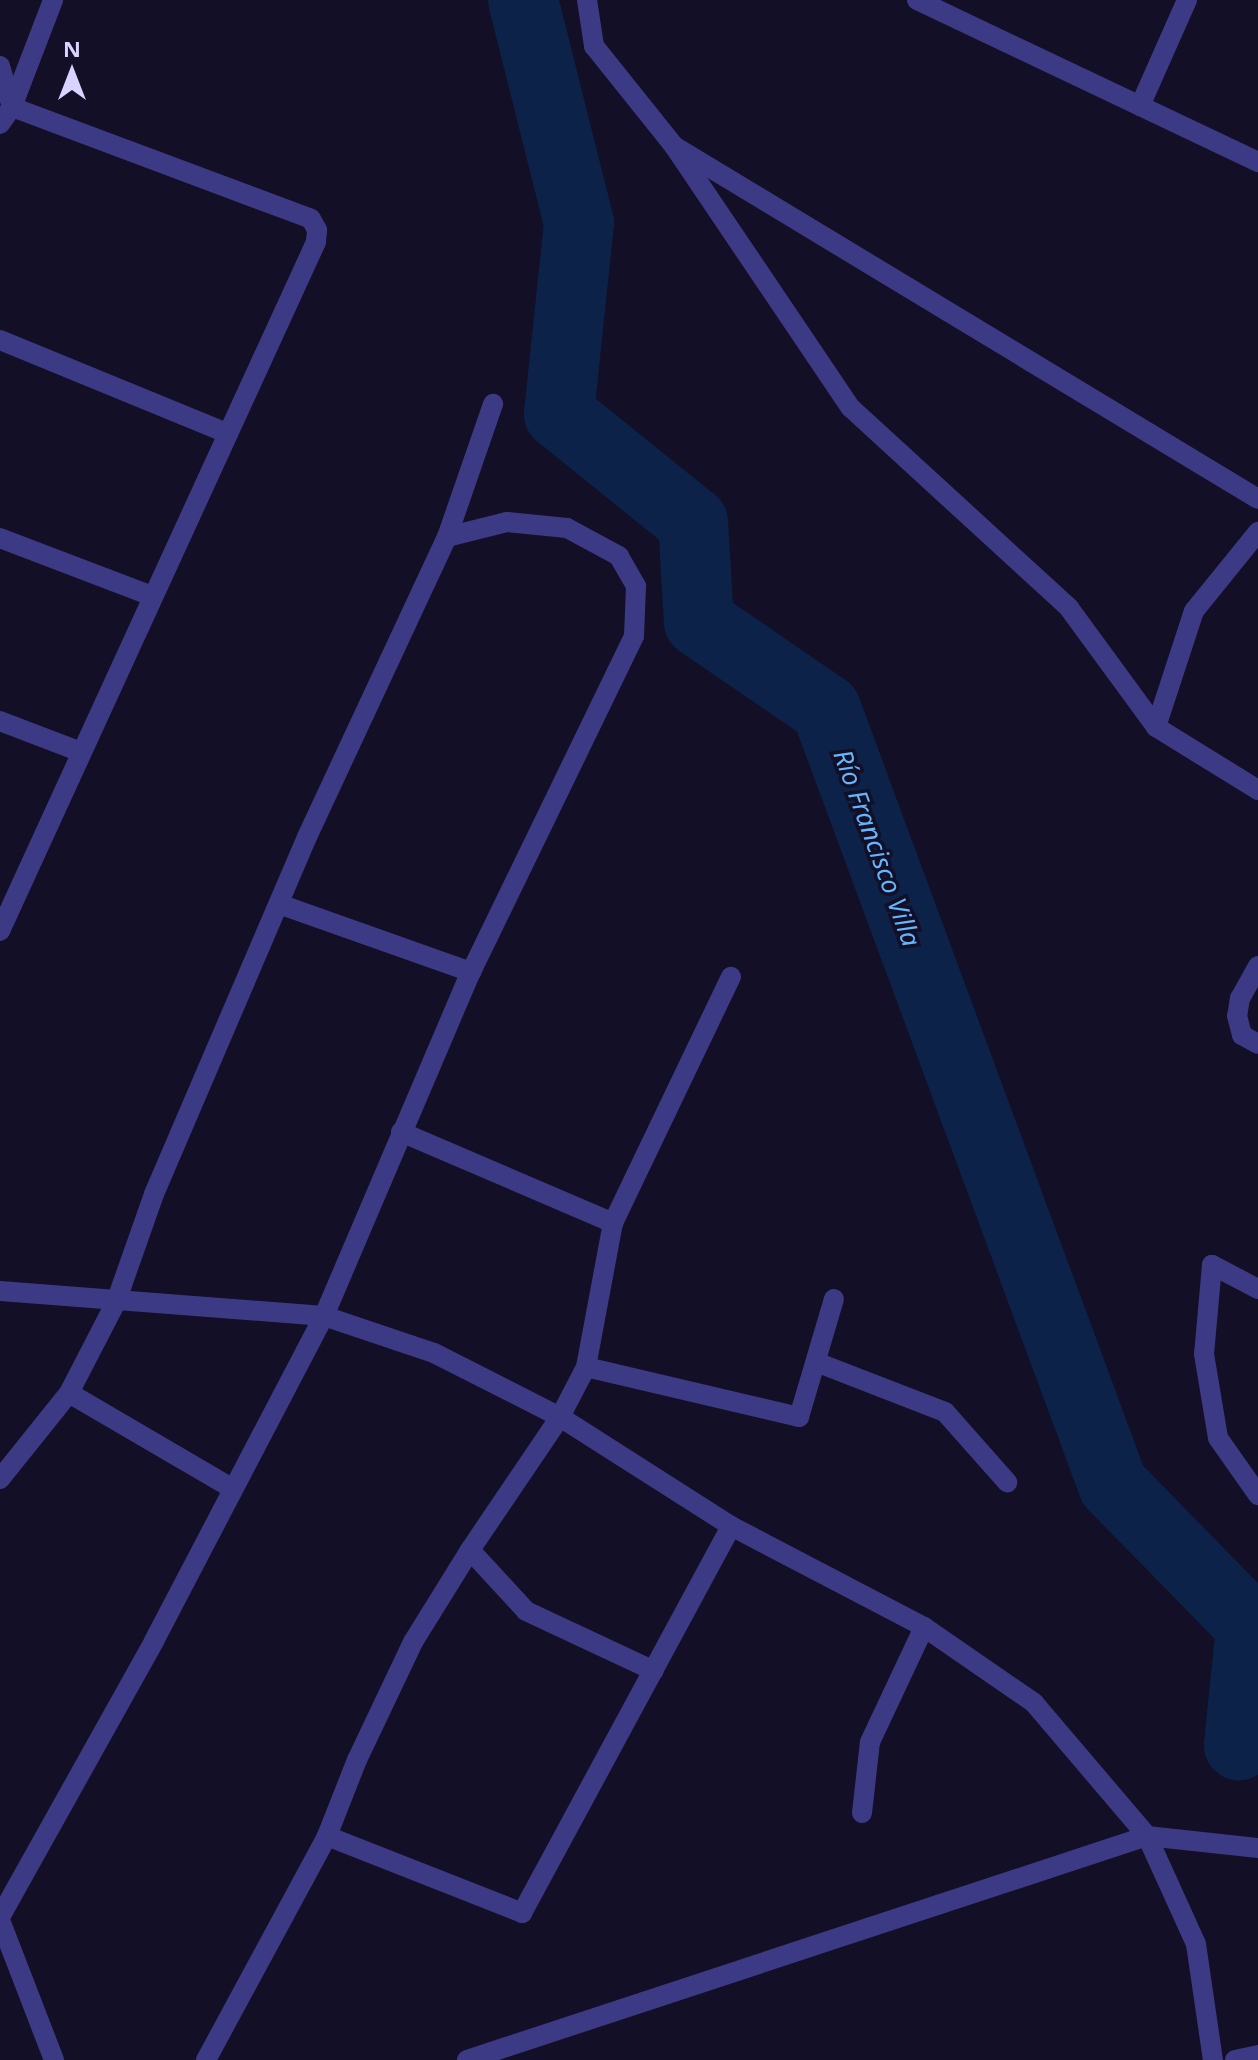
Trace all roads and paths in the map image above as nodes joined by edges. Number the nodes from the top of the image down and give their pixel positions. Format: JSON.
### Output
{"nodes":[{"id":1,"x":53,"y":0,"type":"edge"},
{"id":2,"x":587,"y":0,"type":"edge"},
{"id":3,"x":917,"y":0,"type":"edge"},
{"id":4,"x":1187,"y":0,"type":"edge"},
{"id":5,"x":0,"y":66,"type":"edge"},
{"id":6,"x":1140,"y":106,"type":"junction"},
{"id":7,"x":6,"y":115,"type":"edge"},
{"id":8,"x":674,"y":146,"type":"junction"},
{"id":9,"x":1258,"y":162,"type":"edge"},
{"id":10,"x":4,"y":342,"type":"edge"},
{"id":11,"x":0,"y":364,"type":"edge"},
{"id":12,"x":493,"y":404,"type":"dead end"},
{"id":13,"x":227,"y":433,"type":"junction"},
{"id":14,"x":1258,"y":499,"type":"edge"},
{"id":15,"x":1258,"y":532,"type":"edge"},
{"id":16,"x":447,"y":537,"type":"junction"},
{"id":17,"x":0,"y":538,"type":"edge"},
{"id":18,"x":152,"y":596,"type":"junction"},
{"id":19,"x":0,"y":721,"type":"edge"},
{"id":20,"x":1156,"y":727,"type":"junction"},
{"id":21,"x":81,"y":752,"type":"junction"},
{"id":22,"x":1258,"y":790,"type":"edge"},
{"id":23,"x":279,"y":904,"type":"junction"},
{"id":24,"x":0,"y":931,"type":"edge"},
{"id":25,"x":1258,"y":966,"type":"edge"},
{"id":26,"x":471,"y":972,"type":"junction"},
{"id":27,"x":731,"y":977,"type":"dead end"},
{"id":28,"x":1258,"y":1044,"type":"edge"},
{"id":29,"x":401,"y":1132,"type":"junction"},
{"id":30,"x":613,"y":1223,"type":"junction"},
{"id":31,"x":1258,"y":1289,"type":"edge"},
{"id":32,"x":0,"y":1291,"type":"edge"},
{"id":33,"x":834,"y":1299,"type":"dead end"},
{"id":34,"x":116,"y":1302,"type":"junction"},
{"id":35,"x":324,"y":1316,"type":"junction"},
{"id":36,"x":816,"y":1362,"type":"junction"},
{"id":37,"x":586,"y":1367,"type":"junction"},
{"id":38,"x":69,"y":1393,"type":"junction"},
{"id":39,"x":560,"y":1417,"type":"junction"},
{"id":40,"x":0,"y":1479,"type":"edge"},
{"id":41,"x":1007,"y":1482,"type":"dead end"},
{"id":42,"x":233,"y":1489,"type":"junction"},
{"id":43,"x":1258,"y":1495,"type":"edge"},
{"id":44,"x":731,"y":1526,"type":"junction"},
{"id":45,"x":470,"y":1550,"type":"junction"},
{"id":46,"x":924,"y":1627,"type":"junction"},
{"id":47,"x":654,"y":1671,"type":"junction"},
{"id":48,"x":862,"y":1813,"type":"dead end"},
{"id":49,"x":327,"y":1836,"type":"junction"},
{"id":50,"x":1147,"y":1836,"type":"junction"},
{"id":51,"x":1258,"y":1848,"type":"edge"},
{"id":52,"x":0,"y":1918,"type":"edge"},
{"id":53,"x":1258,"y":2055,"type":"edge"},
{"id":54,"x":54,"y":2060,"type":"edge"},
{"id":55,"x":206,"y":2060,"type":"edge"},
{"id":56,"x":467,"y":2060,"type":"edge"},
{"id":57,"x":1213,"y":2060,"type":"edge"},
{"id":58,"x":1235,"y":2060,"type":"edge"}],
"edges":[{"from":1,"to":7,"type":"street"},
{"from":2,"to":8,"type":"street"},
{"from":3,"to":6,"type":"street"},
{"from":4,"to":6,"type":"street"},
{"from":5,"to":7,"type":"street"},
{"from":6,"to":9,"type":"street"},
{"from":7,"to":13,"type":"street"},
{"from":8,"to":14,"type":"street"},
{"from":8,"to":20,"type":"street"},
{"from":10,"to":11,"type":"street"},
{"from":10,"to":13,"type":"street"},
{"from":12,"to":16,"type":"street"},
{"from":13,"to":18,"type":"street"},
{"from":15,"to":20,"type":"street"},
{"from":16,"to":23,"type":"street"},
{"from":16,"to":26,"type":"street"},
{"from":17,"to":18,"type":"street"},
{"from":18,"to":21,"type":"street"},
{"from":19,"to":21,"type":"street"},
{"from":20,"to":22,"type":"street"},
{"from":21,"to":24,"type":"street"},
{"from":23,"to":26,"type":"street"},
{"from":23,"to":34,"type":"street"},
{"from":25,"to":28,"type":"street"},
{"from":26,"to":29,"type":"street"},
{"from":27,"to":30,"type":"street"},
{"from":29,"to":30,"type":"street"},
{"from":29,"to":35,"type":"street"},
{"from":30,"to":37,"type":"street"},
{"from":31,"to":43,"type":"street"},
{"from":32,"to":34,"type":"street"},
{"from":33,"to":36,"type":"street"},
{"from":34,"to":35,"type":"street"},
{"from":34,"to":38,"type":"street"},
{"from":35,"to":39,"type":"street"},
{"from":35,"to":42,"type":"street"},
{"from":36,"to":37,"type":"street"},
{"from":36,"to":41,"type":"street"},
{"from":37,"to":39,"type":"street"},
{"from":38,"to":40,"type":"street"},
{"from":38,"to":42,"type":"street"},
{"from":39,"to":44,"type":"street"},
{"from":39,"to":45,"type":"street"},
{"from":42,"to":52,"type":"street"},
{"from":44,"to":46,"type":"street"},
{"from":44,"to":47,"type":"street"},
{"from":45,"to":47,"type":"street"},
{"from":45,"to":49,"type":"street"},
{"from":46,"to":48,"type":"street"},
{"from":46,"to":50,"type":"street"},
{"from":47,"to":49,"type":"street"},
{"from":49,"to":55,"type":"street"},
{"from":50,"to":51,"type":"street"},
{"from":50,"to":56,"type":"street"},
{"from":50,"to":57,"type":"street"},
{"from":52,"to":54,"type":"street"},
{"from":53,"to":58,"type":"street"}]}
